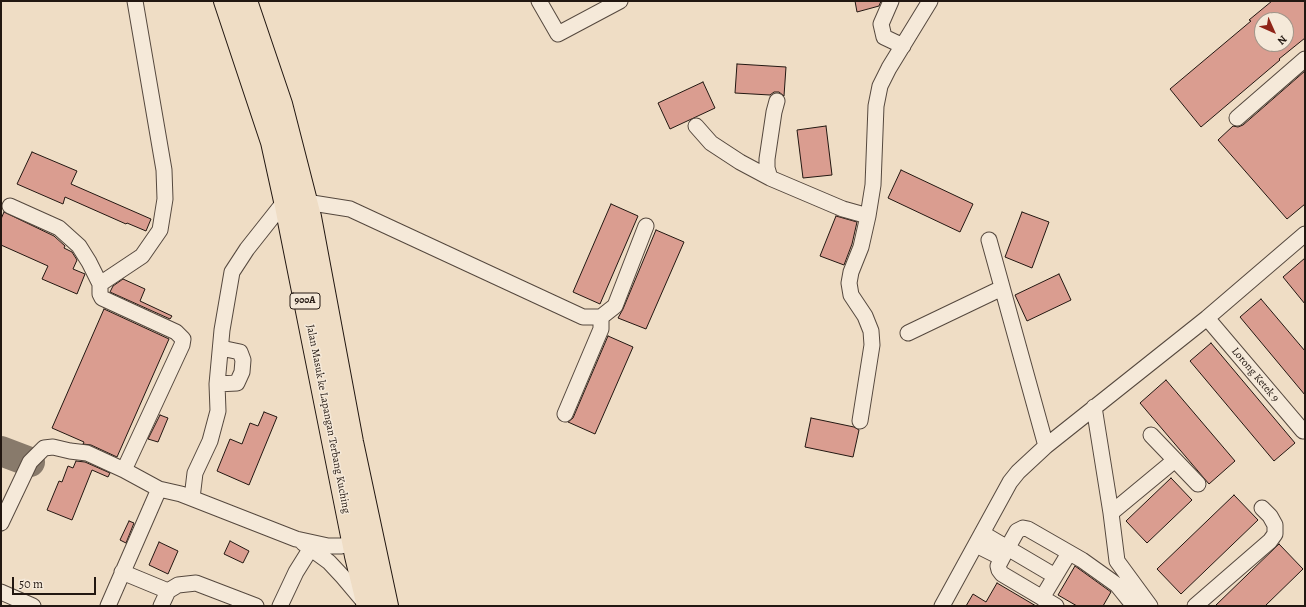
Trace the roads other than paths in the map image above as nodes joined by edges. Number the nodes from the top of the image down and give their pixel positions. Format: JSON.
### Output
{"nodes":[{"id":1,"x":135,"y":1,"type":"edge"},
{"id":2,"x":225,"y":1,"type":"edge"},
{"id":3,"x":246,"y":1,"type":"edge"},
{"id":4,"x":539,"y":1,"type":"edge"},
{"id":5,"x":620,"y":1,"type":"edge"},
{"id":6,"x":891,"y":1,"type":"edge"},
{"id":7,"x":930,"y":1,"type":"edge"},
{"id":8,"x":903,"y":46,"type":"junction"},
{"id":9,"x":1305,"y":59,"type":"edge"},
{"id":10,"x":777,"y":101,"type":"dead end"},
{"id":11,"x":1237,"y":118,"type":"dead end"},
{"id":12,"x":696,"y":126,"type":"dead end"},
{"id":13,"x":770,"y":178,"type":"junction"},
{"id":14,"x":296,"y":201,"type":"junction"},
{"id":15,"x":10,"y":206,"type":"dead end"},
{"id":16,"x":868,"y":216,"type":"junction"},
{"id":17,"x":646,"y":226,"type":"dead end"},
{"id":18,"x":1304,"y":238,"type":"edge"},
{"id":19,"x":989,"y":240,"type":"dead end"},
{"id":20,"x":100,"y":284,"type":"junction"},
{"id":21,"x":1002,"y":288,"type":"junction"},
{"id":22,"x":601,"y":317,"type":"junction"},
{"id":23,"x":1207,"y":318,"type":"junction"},
{"id":24,"x":908,"y":333,"type":"dead end"},
{"id":25,"x":220,"y":348,"type":"junction"},
{"id":26,"x":217,"y":384,"type":"junction"},
{"id":27,"x":1094,"y":407,"type":"junction"},
{"id":28,"x":565,"y":414,"type":"dead end"},
{"id":29,"x":860,"y":421,"type":"dead end"},
{"id":30,"x":1303,"y":431,"type":"dead end"},
{"id":31,"x":1151,"y":435,"type":"dead end"},
{"id":32,"x":1046,"y":446,"type":"junction"},
{"id":33,"x":1175,"y":460,"type":"junction"},
{"id":34,"x":124,"y":470,"type":"junction"},
{"id":35,"x":1198,"y":484,"type":"dead end"},
{"id":36,"x":159,"y":489,"type":"junction"},
{"id":37,"x":192,"y":498,"type":"junction"},
{"id":38,"x":1262,"y":508,"type":"dead end"},
{"id":39,"x":1111,"y":513,"type":"junction"},
{"id":40,"x":1,"y":523,"type":"edge"},
{"id":41,"x":296,"y":539,"type":"junction"},
{"id":42,"x":979,"y":539,"type":"junction"},
{"id":43,"x":354,"y":543,"type":"junction"},
{"id":44,"x":311,"y":548,"type":"junction"},
{"id":45,"x":1005,"y":552,"type":"junction"},
{"id":46,"x":1069,"y":552,"type":"junction"},
{"id":47,"x":122,"y":572,"type":"junction"},
{"id":48,"x":1055,"y":576,"type":"junction"},
{"id":49,"x":168,"y":591,"type":"junction"},
{"id":50,"x":1,"y":592,"type":"edge"},
{"id":51,"x":1042,"y":598,"type":"junction"},
{"id":52,"x":33,"y":606,"type":"edge"},
{"id":53,"x":108,"y":606,"type":"edge"},
{"id":54,"x":161,"y":606,"type":"edge"},
{"id":55,"x":256,"y":606,"type":"edge"},
{"id":56,"x":280,"y":606,"type":"edge"},
{"id":57,"x":368,"y":606,"type":"edge"},
{"id":58,"x":387,"y":606,"type":"edge"},
{"id":59,"x":942,"y":606,"type":"edge"},
{"id":60,"x":1056,"y":606,"type":"edge"},
{"id":61,"x":1134,"y":606,"type":"edge"},
{"id":62,"x":1150,"y":606,"type":"edge"},
{"id":63,"x":1195,"y":606,"type":"edge"}],
"edges":[{"from":1,"to":20,"type":"street"},
{"from":2,"to":14,"type":"highway","name":"Jalan Masuk ke Lapangan Terbang Kuching","number":"900A"},
{"from":3,"to":14,"type":"highway","name":"Jalan Masuk ke Lapangan Terbang Kuching"},
{"from":4,"to":5,"type":"street"},
{"from":6,"to":8,"type":"street"},
{"from":7,"to":8,"type":"street"},
{"from":8,"to":16,"type":"street"},
{"from":9,"to":11,"type":"street"},
{"from":10,"to":13,"type":"street"},
{"from":12,"to":13,"type":"street"},
{"from":13,"to":16,"type":"street"},
{"from":14,"to":22,"type":"street"},
{"from":14,"to":25,"type":"street"},
{"from":14,"to":43,"type":"highway","name":"Jalan Masuk ke Lapangan Terbang Kuching","number":"900A"},
{"from":14,"to":58,"type":"highway","name":"Jalan Masuk ke Lapangan Terbang Kuching"},
{"from":15,"to":20,"type":"street"},
{"from":16,"to":29,"type":"street"},
{"from":17,"to":22,"type":"street"},
{"from":18,"to":23,"type":"street"},
{"from":19,"to":21,"type":"street"},
{"from":20,"to":34,"type":"street"},
{"from":21,"to":24,"type":"street"},
{"from":21,"to":32,"type":"street"},
{"from":22,"to":28,"type":"street"},
{"from":23,"to":27,"type":"street"},
{"from":23,"to":30,"type":"street","name":"Lorong Ketek 9"},
{"from":25,"to":26,"type":"street"},
{"from":25,"to":26,"type":"street"},
{"from":26,"to":37,"type":"street"},
{"from":27,"to":32,"type":"street"},
{"from":27,"to":39,"type":"street"},
{"from":31,"to":33,"type":"street"},
{"from":32,"to":42,"type":"street"},
{"from":33,"to":35,"type":"street"},
{"from":33,"to":39,"type":"street"},
{"from":34,"to":36,"type":"street"},
{"from":34,"to":40,"type":"street"},
{"from":36,"to":37,"type":"street"},
{"from":36,"to":47,"type":"street"},
{"from":37,"to":41,"type":"street"},
{"from":38,"to":63,"type":"street"},
{"from":39,"to":62,"type":"street"},
{"from":41,"to":43,"type":"street"},
{"from":41,"to":44,"type":"street"},
{"from":42,"to":45,"type":"street"},
{"from":42,"to":59,"type":"street"},
{"from":43,"to":57,"type":"highway","name":"Jalan Masuk ke Lapangan Terbang Kuching","number":"900A"},
{"from":44,"to":56,"type":"street"},
{"from":44,"to":57,"type":"street"},
{"from":45,"to":46,"type":"street"},
{"from":45,"to":48,"type":"street"},
{"from":45,"to":51,"type":"street"},
{"from":46,"to":48,"type":"street"},
{"from":46,"to":61,"type":"street"},
{"from":47,"to":49,"type":"street"},
{"from":47,"to":53,"type":"street"},
{"from":48,"to":51,"type":"street"},
{"from":49,"to":54,"type":"street"},
{"from":49,"to":55,"type":"street"},
{"from":50,"to":52,"type":"street"},
{"from":51,"to":60,"type":"street"}]}
